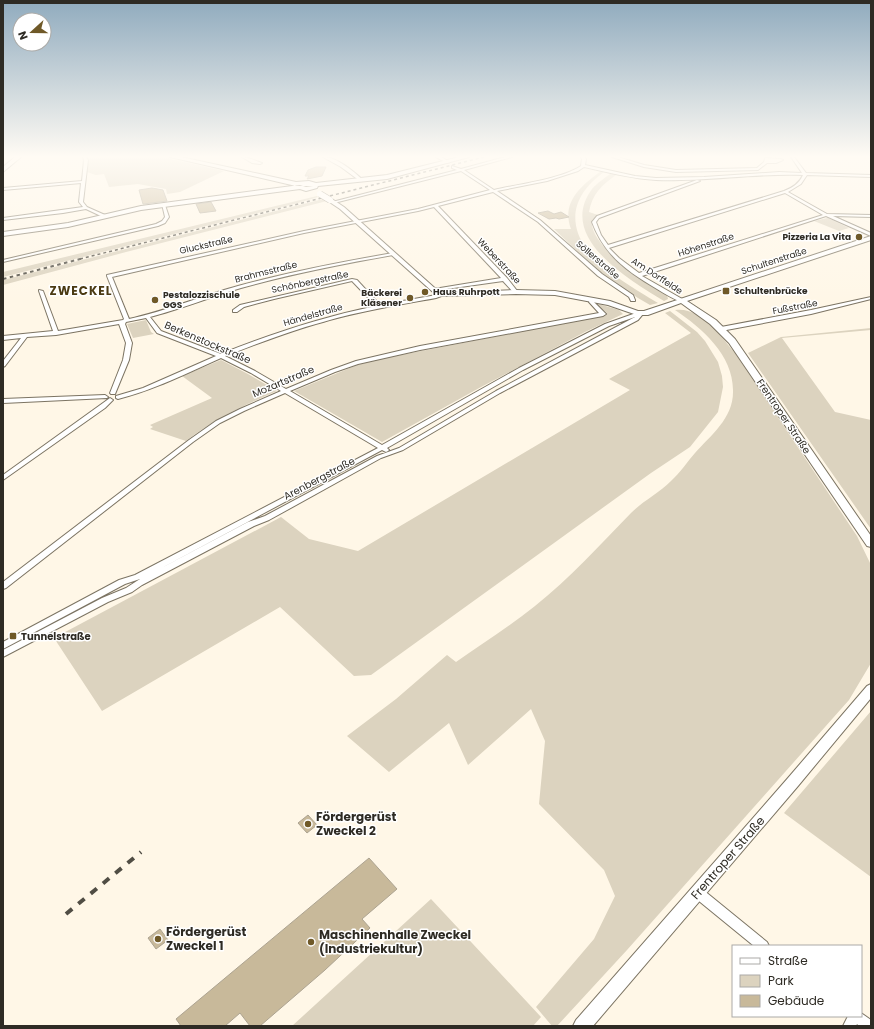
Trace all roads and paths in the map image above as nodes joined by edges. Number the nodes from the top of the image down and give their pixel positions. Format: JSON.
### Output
{"nodes":[{"id":1,"x":84,"y":205,"type":"edge"},
{"id":2,"x":163,"y":205,"type":"joint"},
{"id":3,"x":337,"y":205,"type":"edge"},
{"id":4,"x":439,"y":205,"type":"edge"},
{"id":5,"x":514,"y":205,"type":"edge"},
{"id":6,"x":631,"y":205,"type":"edge"},
{"id":7,"x":743,"y":205,"type":"edge"},
{"id":8,"x":808,"y":205,"type":"edge"},
{"id":9,"x":436,"y":206,"type":"junction"},
{"id":10,"x":86,"y":208,"type":"junction"},
{"id":11,"x":826,"y":215,"type":"junction"},
{"id":12,"x":104,"y":216,"type":"junction"},
{"id":13,"x":871,"y":216,"type":"edge"},
{"id":14,"x":3,"y":219,"type":"edge"},
{"id":15,"x":357,"y":222,"type":"junction"},
{"id":16,"x":3,"y":234,"type":"edge"},
{"id":17,"x":871,"y":237,"type":"edge"},
{"id":18,"x":607,"y":247,"type":"junction"},
{"id":19,"x":393,"y":254,"type":"junction"},
{"id":20,"x":3,"y":261,"type":"edge"},
{"id":21,"x":639,"y":276,"type":"junction"},
{"id":22,"x":505,"y":279,"type":"junction"},
{"id":23,"x":434,"y":290,"type":"junction"},
{"id":24,"x":41,"y":291,"type":"dead end"},
{"id":25,"x":516,"y":292,"type":"junction"},
{"id":26,"x":442,"y":295,"type":"junction"},
{"id":27,"x":871,"y":298,"type":"edge"},
{"id":28,"x":592,"y":299,"type":"junction"},
{"id":29,"x":633,"y":300,"type":"dead end"},
{"id":30,"x":679,"y":302,"type":"junction"},
{"id":31,"x":379,"y":307,"type":"junction"},
{"id":32,"x":235,"y":311,"type":"dead end"},
{"id":33,"x":640,"y":314,"type":"junction"},
{"id":34,"x":147,"y":316,"type":"junction"},
{"id":35,"x":125,"y":322,"type":"junction"},
{"id":36,"x":724,"y":328,"type":"junction"},
{"id":37,"x":56,"y":333,"type":"junction"},
{"id":38,"x":25,"y":336,"type":"junction"},
{"id":39,"x":3,"y":338,"type":"edge"},
{"id":40,"x":220,"y":356,"type":"junction"},
{"id":41,"x":3,"y":364,"type":"edge"},
{"id":42,"x":286,"y":390,"type":"junction"},
{"id":43,"x":115,"y":395,"type":"junction"},
{"id":44,"x":108,"y":398,"type":"junction"},
{"id":45,"x":3,"y":401,"type":"edge"},
{"id":46,"x":382,"y":448,"type":"junction"},
{"id":47,"x":391,"y":453,"type":"junction"},
{"id":48,"x":3,"y":478,"type":"edge"},
{"id":49,"x":871,"y":544,"type":"edge"},
{"id":50,"x":3,"y":586,"type":"edge"},
{"id":51,"x":3,"y":646,"type":"edge"},
{"id":52,"x":3,"y":654,"type":"edge"},
{"id":53,"x":871,"y":689,"type":"edge"},
{"id":54,"x":698,"y":893,"type":"junction"},
{"id":55,"x":762,"y":945,"type":"edge"},
{"id":56,"x":854,"y":1017,"type":"edge"},
{"id":57,"x":856,"y":1017,"type":"edge"},
{"id":58,"x":582,"y":1026,"type":"edge"},
{"id":59,"x":849,"y":1026,"type":"edge"},
{"id":60,"x":869,"y":1026,"type":"edge"}],
"edges":[{"from":1,"to":10,"type":"street"},
{"from":2,"to":12,"type":"street"},
{"from":2,"to":20,"type":"street"},
{"from":3,"to":15,"type":"street"},
{"from":4,"to":9,"type":"street"},
{"from":5,"to":29,"type":"street","name":"Söllerstraße"},
{"from":6,"to":18,"type":"street","name":"Am Dorffelde"},
{"from":7,"to":18,"type":"street"},
{"from":8,"to":11,"type":"street"},
{"from":9,"to":15,"type":"street"},
{"from":9,"to":22,"type":"street","name":"Weberstraße"},
{"from":10,"to":12,"type":"street"},
{"from":10,"to":14,"type":"street"},
{"from":11,"to":13,"type":"street","name":"Höhenstraße"},
{"from":11,"to":17,"type":"street"},
{"from":11,"to":21,"type":"street","name":"Höhenstraße"},
{"from":12,"to":16,"type":"street"},
{"from":15,"to":19,"type":"street"},
{"from":15,"to":35,"type":"street","name":"Gluckstraße"},
{"from":17,"to":30,"type":"street","name":"Schultenstraße"},
{"from":18,"to":21,"type":"street","name":"Am Dorffelde"},
{"from":19,"to":23,"type":"street"},
{"from":19,"to":34,"type":"street","name":"Brahmsstraße"},
{"from":21,"to":30,"type":"street","name":"Am Dorffelde"},
{"from":22,"to":23,"type":"street"},
{"from":22,"to":25,"type":"street","name":"Weberstraße"},
{"from":23,"to":26,"type":"street"},
{"from":24,"to":37,"type":"street"},
{"from":25,"to":26,"type":"street","name":"Händelstraße"},
{"from":25,"to":28,"type":"street","name":"Händelstraße"},
{"from":26,"to":31,"type":"street","name":"Händelstraße"},
{"from":27,"to":36,"type":"street","name":"Fußstraße"},
{"from":28,"to":33,"type":"street","name":"Händelstraße"},
{"from":28,"to":42,"type":"street","name":"Mozartstraße"},
{"from":30,"to":33,"type":"street","name":"Arenbergstraße"},
{"from":30,"to":36,"type":"street","name":"Frentroper Straße"},
{"from":31,"to":32,"type":"street","name":"Schönbergstraße"},
{"from":31,"to":40,"type":"street","name":"Händelstraße"},
{"from":33,"to":46,"type":"street","name":"Arenbergstraße"},
{"from":33,"to":47,"type":"street","name":"Arenbergstraße"},
{"from":34,"to":35,"type":"street","name":"Brahmsstraße"},
{"from":34,"to":40,"type":"street","name":"Berkenstockstraße"},
{"from":35,"to":37,"type":"street","name":"Brahmsstraße"},
{"from":35,"to":43,"type":"street"},
{"from":36,"to":49,"type":"street","name":"Frentroper Straße"},
{"from":37,"to":38,"type":"street","name":"Brahmsstraße"},
{"from":38,"to":39,"type":"street","name":"Brahmsstraße"},
{"from":38,"to":41,"type":"street"},
{"from":40,"to":42,"type":"street","name":"Berkenstockstraße"},
{"from":40,"to":43,"type":"street","name":"Händelstraße"},
{"from":42,"to":46,"type":"street","name":"Berkenstockstraße"},
{"from":42,"to":50,"type":"street","name":"Mozartstraße"},
{"from":43,"to":44,"type":"street","name":"Händelstraße"},
{"from":44,"to":45,"type":"street"},
{"from":44,"to":48,"type":"street"},
{"from":46,"to":47,"type":"street","name":"Berkenstockstraße"},
{"from":46,"to":51,"type":"street","name":"Arenbergstraße"},
{"from":47,"to":52,"type":"street","name":"Arenbergstraße"},
{"from":53,"to":54,"type":"street","name":"Frentroper Straße"},
{"from":54,"to":55,"type":"street"},
{"from":54,"to":58,"type":"street","name":"Frentroper Straße"},
{"from":56,"to":59,"type":"street"},
{"from":57,"to":60,"type":"street"}]}
